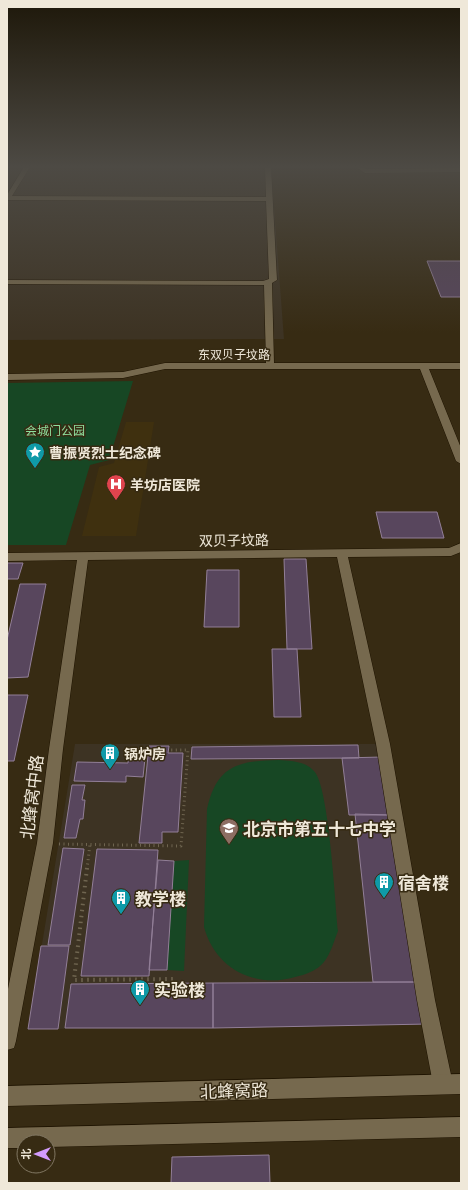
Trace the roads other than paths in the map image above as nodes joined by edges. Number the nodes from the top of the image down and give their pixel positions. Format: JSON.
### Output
{"nodes":[{"id":1,"x":269,"y":223,"type":"edge"},
{"id":2,"x":7,"y":282,"type":"edge"},
{"id":3,"x":268,"y":282,"type":"junction"},
{"id":4,"x":270,"y":366,"type":"junction"},
{"id":5,"x":424,"y":366,"type":"junction"},
{"id":6,"x":461,"y":366,"type":"edge"},
{"id":7,"x":7,"y":377,"type":"edge"},
{"id":8,"x":461,"y":461,"type":"edge"},
{"id":9,"x":461,"y":547,"type":"edge"},
{"id":10,"x":342,"y":554,"type":"junction"},
{"id":11,"x":7,"y":557,"type":"edge"},
{"id":12,"x":84,"y":557,"type":"junction"},
{"id":13,"x":7,"y":1041,"type":"edge"},
{"id":14,"x":452,"y":1084,"type":"edge"},
{"id":15,"x":7,"y":1096,"type":"edge"},
{"id":16,"x":461,"y":1127,"type":"edge"},
{"id":17,"x":7,"y":1138,"type":"edge"}],
"edges":[{"from":1,"to":3,"type":"street"},
{"from":2,"to":3,"type":"street"},
{"from":3,"to":4,"type":"street"},
{"from":4,"to":5,"type":"street","name":"东双贝子坟路"},
{"from":4,"to":7,"type":"street","name":"东双贝子坟路"},
{"from":5,"to":6,"type":"street","name":"东双贝子坟路"},
{"from":5,"to":8,"type":"street"},
{"from":9,"to":10,"type":"street","name":"双贝子坟路"},
{"from":10,"to":12,"type":"street","name":"双贝子坟路"},
{"from":10,"to":14,"type":"street"},
{"from":11,"to":12,"type":"street","name":"双贝子坟路"},
{"from":12,"to":13,"type":"street","name":"北蜂窝中路"},
{"from":14,"to":15,"type":"street","name":"北蜂窝路"},
{"from":16,"to":17,"type":"street"}]}
